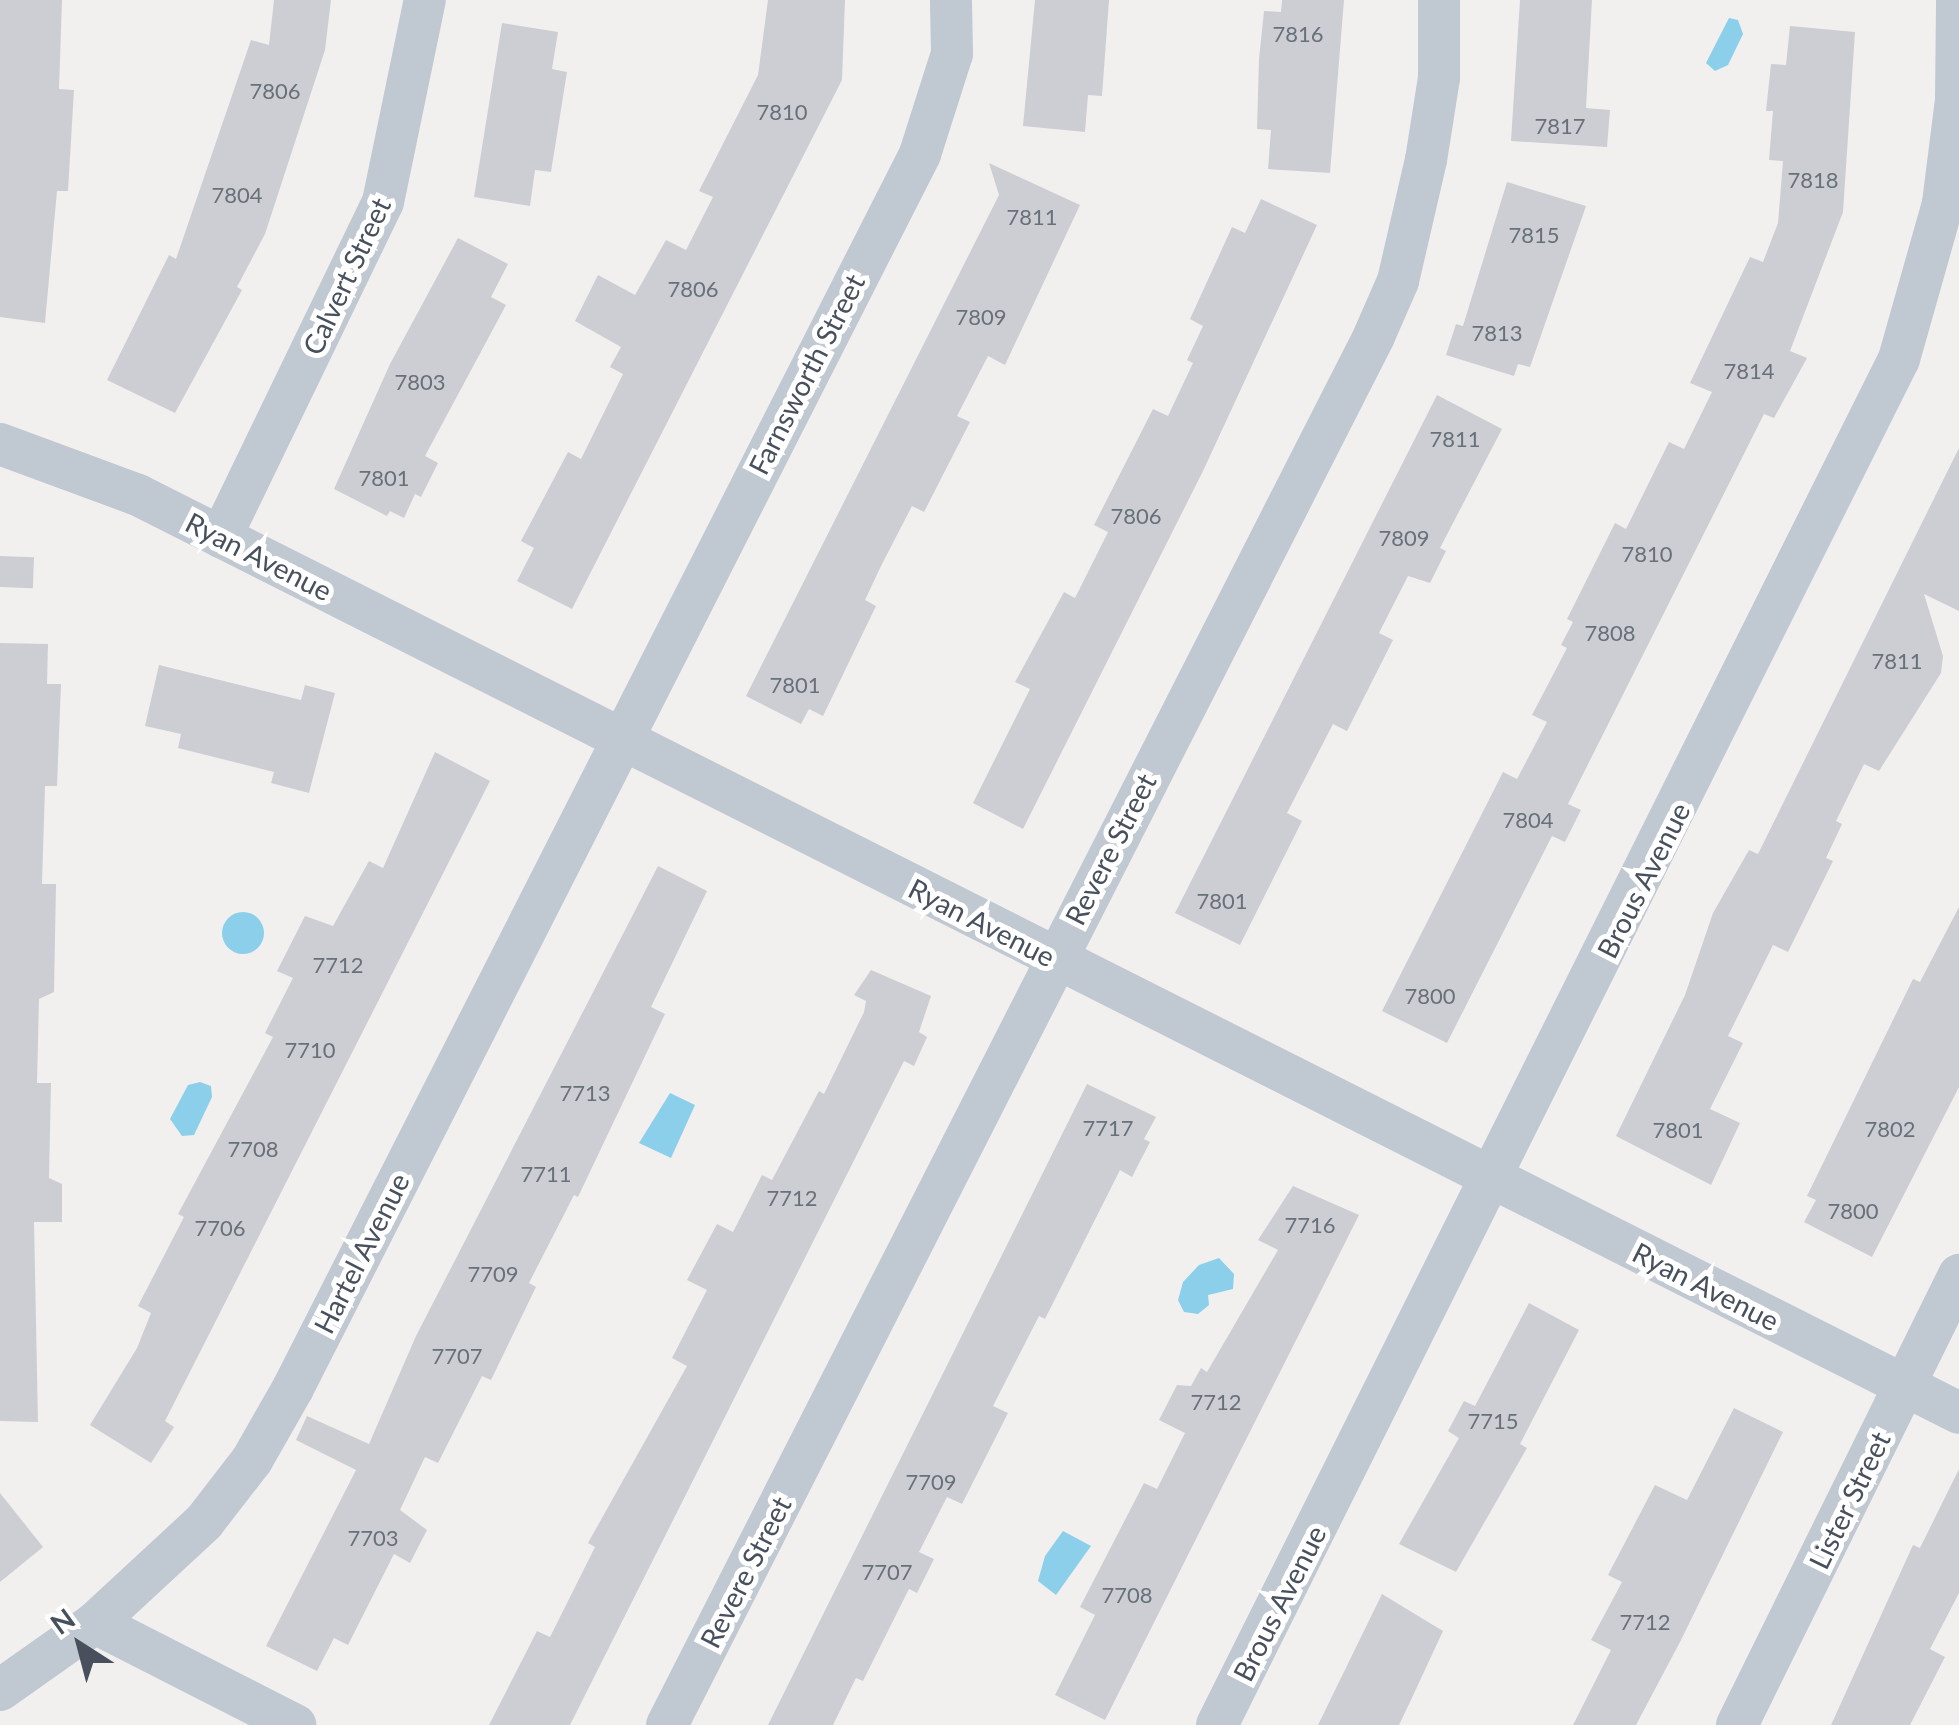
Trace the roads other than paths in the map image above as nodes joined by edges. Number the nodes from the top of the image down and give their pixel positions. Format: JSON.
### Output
{"nodes":[{"id":1,"x":425,"y":0,"type":"edge"},
{"id":2,"x":951,"y":0,"type":"edge"},
{"id":3,"x":1439,"y":0,"type":"edge"},
{"id":4,"x":1956,"y":0,"type":"edge"},
{"id":5,"x":0,"y":444,"type":"edge"},
{"id":6,"x":221,"y":537,"type":"junction"},
{"id":7,"x":620,"y":736,"type":"junction"},
{"id":8,"x":1054,"y":959,"type":"junction"},
{"id":9,"x":1493,"y":1179,"type":"junction"},
{"id":10,"x":1959,"y":1275,"type":"edge"},
{"id":11,"x":1905,"y":1386,"type":"junction"},
{"id":12,"x":1959,"y":1413,"type":"edge"},
{"id":13,"x":95,"y":1623,"type":"junction"},
{"id":14,"x":0,"y":1690,"type":"edge"},
{"id":15,"x":295,"y":1725,"type":"edge"},
{"id":16,"x":667,"y":1725,"type":"edge"},
{"id":17,"x":1217,"y":1725,"type":"edge"},
{"id":18,"x":1737,"y":1725,"type":"edge"}],
"edges":[{"from":1,"to":6,"type":"street","name":"Calvert Street"},
{"from":2,"to":7,"type":"street","name":"Farnsworth Street"},
{"from":3,"to":8,"type":"street","name":"Revere Street"},
{"from":4,"to":9,"type":"street","name":"Brous Avenue"},
{"from":5,"to":6,"type":"street","name":"Ryan Avenue"},
{"from":6,"to":7,"type":"street","name":"Ryan Avenue"},
{"from":7,"to":8,"type":"street","name":"Ryan Avenue"},
{"from":7,"to":13,"type":"street","name":"Hartel Avenue"},
{"from":8,"to":9,"type":"street","name":"Ryan Avenue"},
{"from":8,"to":16,"type":"street","name":"Revere Street"},
{"from":9,"to":11,"type":"street","name":"Ryan Avenue"},
{"from":9,"to":17,"type":"street","name":"Brous Avenue"},
{"from":10,"to":11,"type":"street","name":"Lister Street"},
{"from":11,"to":12,"type":"street","name":"Ryan Avenue"},
{"from":11,"to":18,"type":"street","name":"Lister Street"},
{"from":13,"to":14,"type":"street","name":"Hartel Avenue"},
{"from":13,"to":15,"type":"street"}]}
